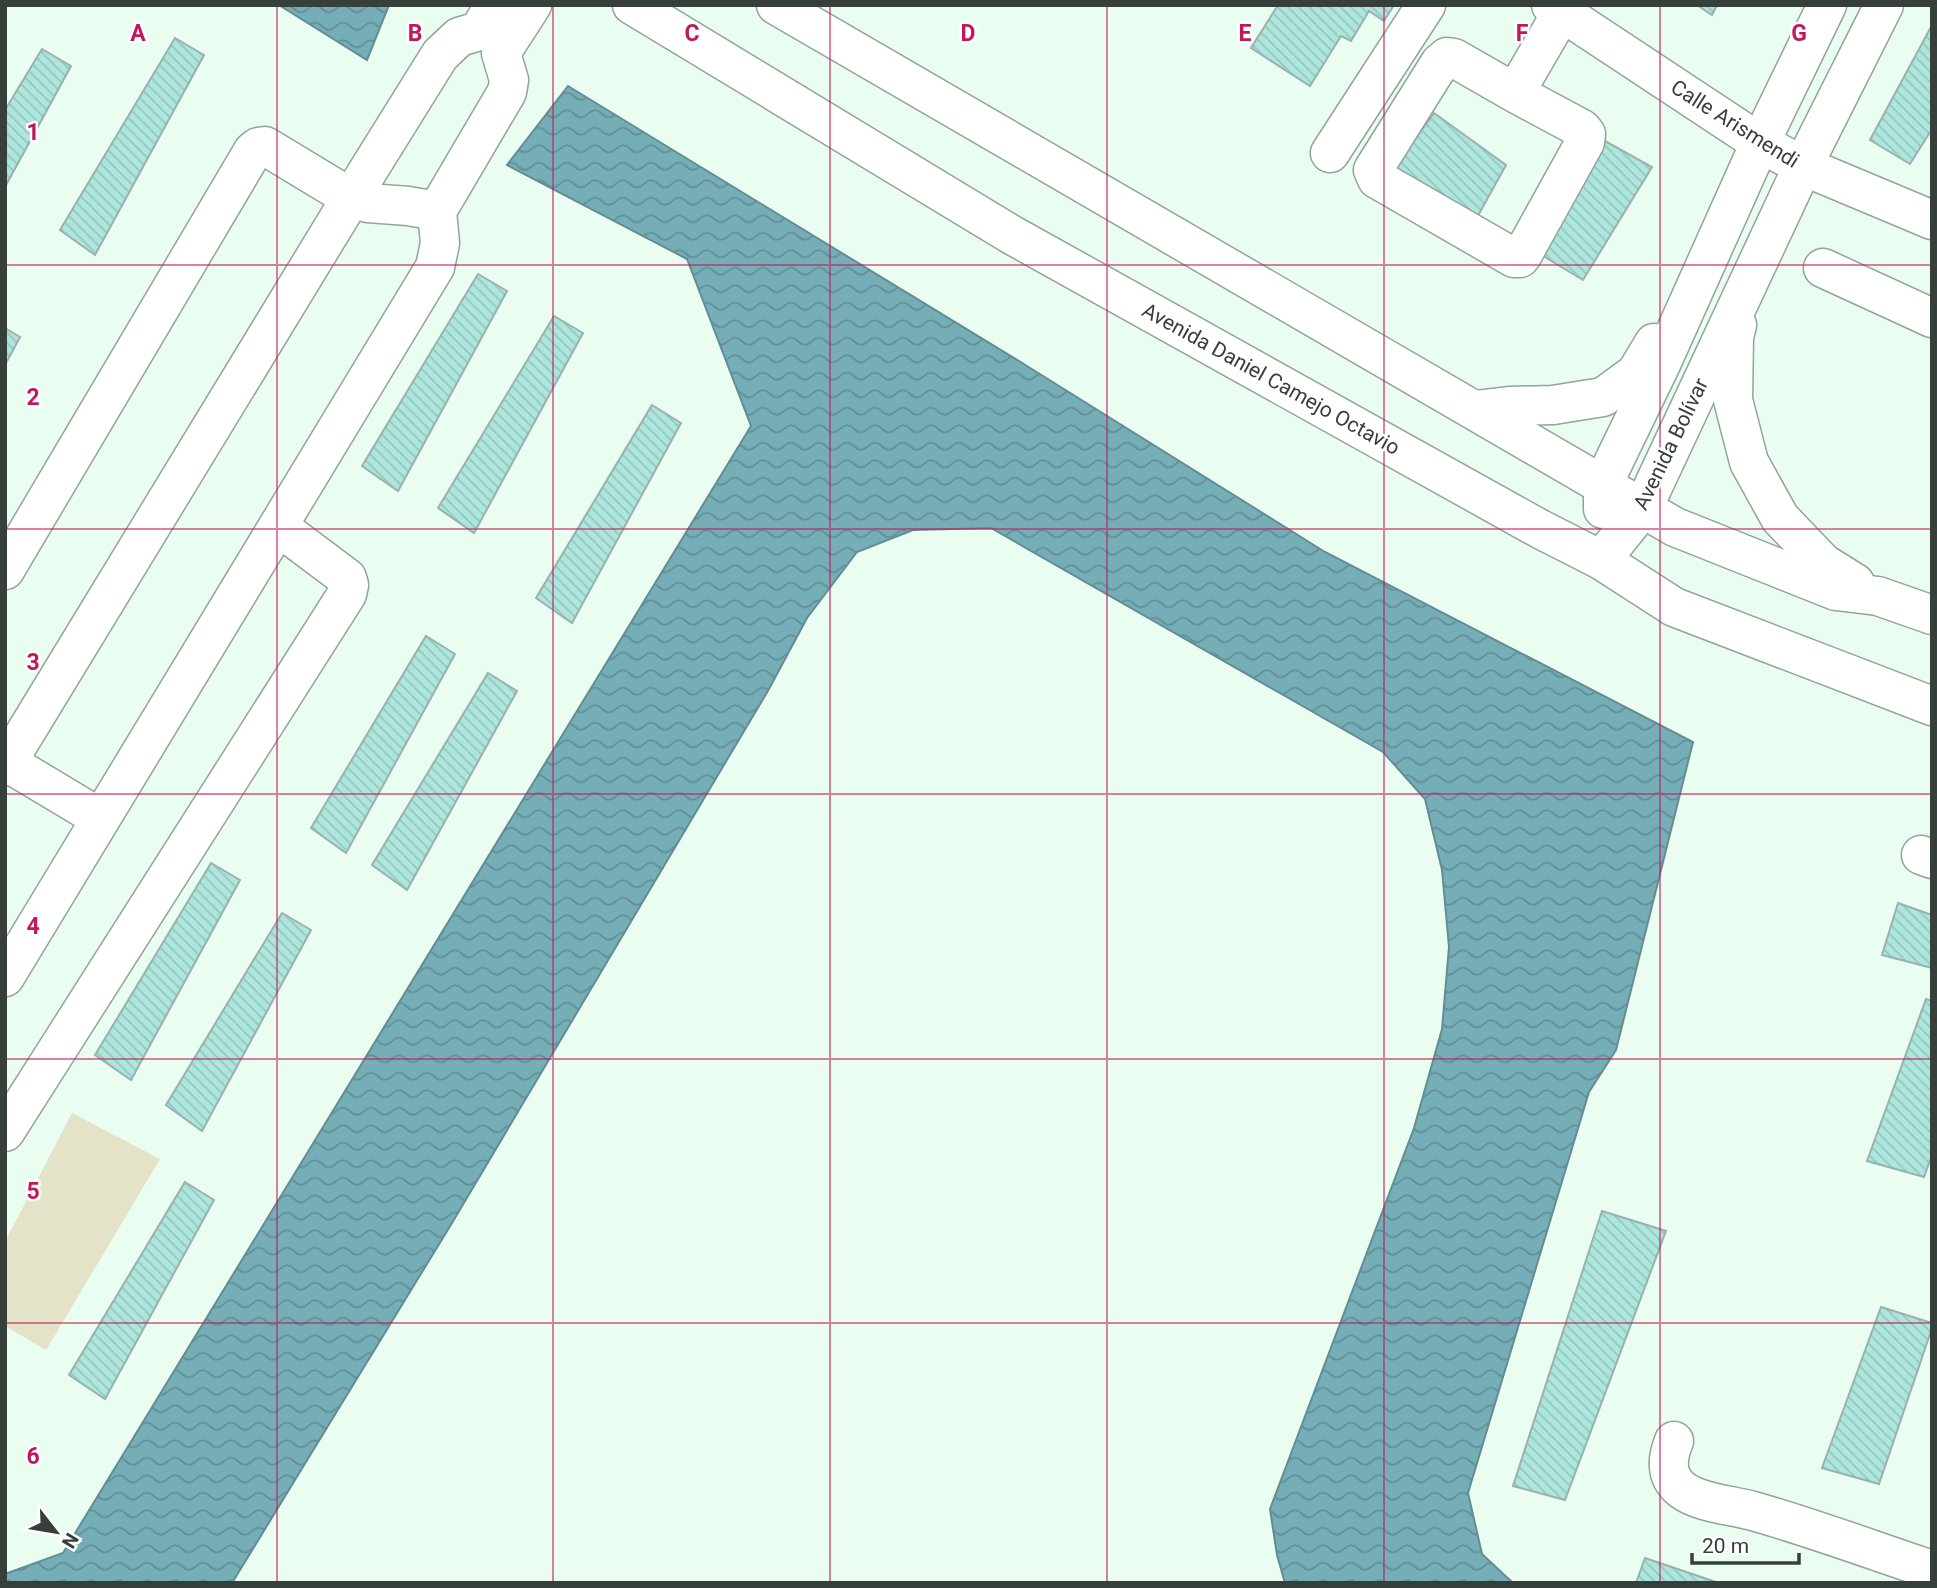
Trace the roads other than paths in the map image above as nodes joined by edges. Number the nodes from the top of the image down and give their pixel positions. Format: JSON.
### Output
{"nodes":[{"id":1,"x":494,"y":5,"type":"edge"},
{"id":2,"x":532,"y":5,"type":"edge"},
{"id":3,"x":632,"y":5,"type":"edge"},
{"id":4,"x":776,"y":5,"type":"edge"},
{"id":5,"x":1426,"y":5,"type":"edge"},
{"id":6,"x":1827,"y":5,"type":"edge"},
{"id":7,"x":1884,"y":5,"type":"edge"},
{"id":8,"x":1557,"y":9,"type":"edge"},
{"id":9,"x":1515,"y":93,"type":"junction"},
{"id":10,"x":1760,"y":143,"type":"junction"},
{"id":11,"x":1330,"y":152,"type":"dead end"},
{"id":12,"x":1802,"y":166,"type":"junction"},
{"id":13,"x":351,"y":198,"type":"junction"},
{"id":14,"x":437,"y":211,"type":"junction"},
{"id":15,"x":1932,"y":220,"type":"edge"},
{"id":16,"x":1707,"y":262,"type":"junction"},
{"id":17,"x":1823,"y":268,"type":"dead end"},
{"id":18,"x":1751,"y":275,"type":"junction"},
{"id":19,"x":1932,"y":318,"type":"edge"},
{"id":20,"x":1475,"y":410,"type":"junction"},
{"id":21,"x":1603,"y":484,"type":"junction"},
{"id":22,"x":1643,"y":508,"type":"junction"},
{"id":23,"x":279,"y":527,"type":"junction"},
{"id":24,"x":1601,"y":560,"type":"junction"},
{"id":25,"x":5,"y":570,"type":"edge"},
{"id":26,"x":1878,"y":596,"type":"junction"},
{"id":27,"x":1932,"y":615,"type":"edge"},
{"id":28,"x":1932,"y":706,"type":"edge"},
{"id":29,"x":6,"y":763,"type":"edge"},
{"id":30,"x":100,"y":818,"type":"junction"},
{"id":31,"x":5,"y":977,"type":"edge"},
{"id":32,"x":5,"y":1132,"type":"edge"},
{"id":33,"x":1674,"y":1441,"type":"dead end"},
{"id":34,"x":1932,"y":1570,"type":"edge"}],
"edges":[{"from":1,"to":13,"type":"street"},
{"from":2,"to":14,"type":"street"},
{"from":3,"to":24,"type":"street","name":"Avenida Daniel Camejo Octavio"},
{"from":4,"to":20,"type":"street"},
{"from":5,"to":11,"type":"street"},
{"from":6,"to":10,"type":"street","name":"Avenida Bolívar"},
{"from":7,"to":12,"type":"street","name":"Avenida Bolívar"},
{"from":8,"to":9,"type":"street"},
{"from":8,"to":10,"type":"street","name":"Calle Arismendi"},
{"from":9,"to":9,"type":"street"},
{"from":10,"to":12,"type":"street","name":"Calle Arismendi"},
{"from":10,"to":16,"type":"street","name":"Avenida Bolívar"},
{"from":12,"to":15,"type":"street","name":"Calle Arismendi"},
{"from":12,"to":18,"type":"street","name":"Avenida Bolívar"},
{"from":13,"to":14,"type":"street"},
{"from":13,"to":25,"type":"street"},
{"from":13,"to":29,"type":"street"},
{"from":14,"to":23,"type":"street"},
{"from":16,"to":20,"type":"street"},
{"from":16,"to":21,"type":"street","name":"Avenida Bolívar"},
{"from":17,"to":19,"type":"street"},
{"from":18,"to":22,"type":"street","name":"Avenida Bolívar"},
{"from":18,"to":26,"type":"street"},
{"from":20,"to":21,"type":"street"},
{"from":21,"to":22,"type":"street"},
{"from":21,"to":24,"type":"street","name":"Avenida Bolívar"},
{"from":22,"to":24,"type":"street","name":"Avenida Bolívar"},
{"from":22,"to":26,"type":"street"},
{"from":23,"to":30,"type":"street"},
{"from":23,"to":32,"type":"street"},
{"from":24,"to":28,"type":"street","name":"Avenida Daniel Camejo Octavio"},
{"from":26,"to":27,"type":"street"},
{"from":29,"to":30,"type":"street"},
{"from":30,"to":31,"type":"street"},
{"from":33,"to":34,"type":"street"}]}
